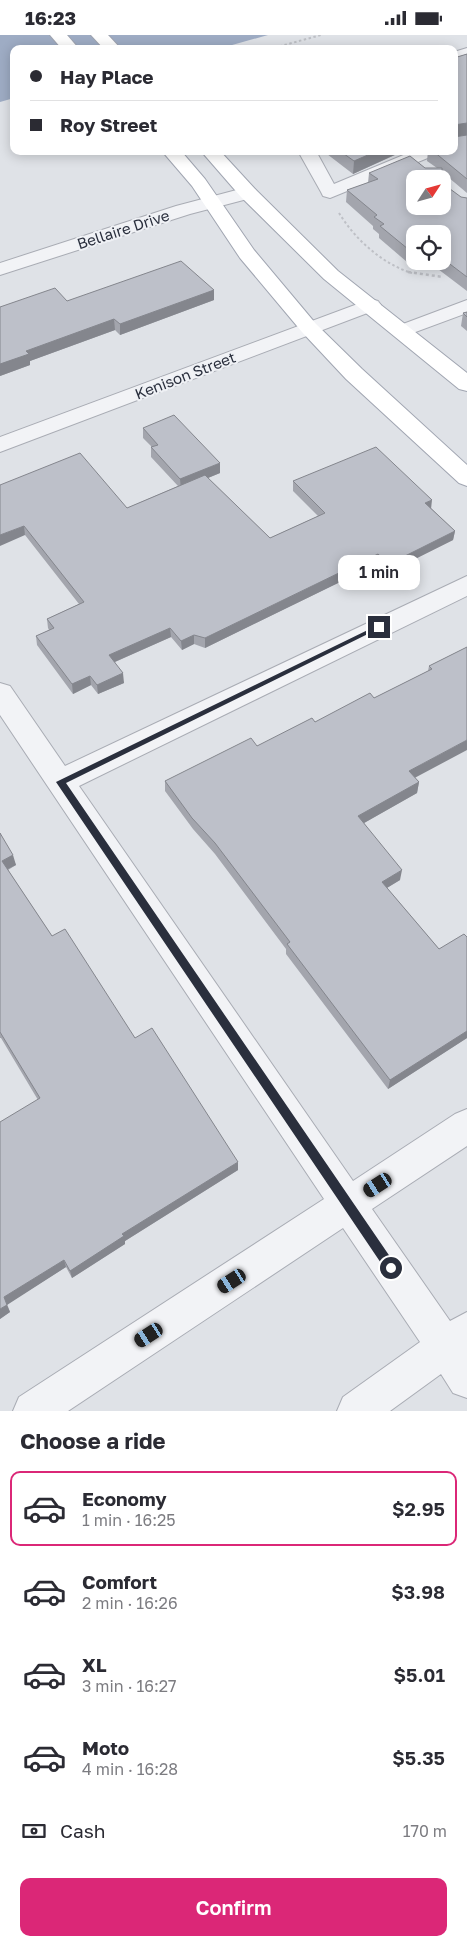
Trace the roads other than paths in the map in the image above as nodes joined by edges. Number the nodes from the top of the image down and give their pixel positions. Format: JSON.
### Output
{"nodes":[{"id":1,"x":58,"y":35,"type":"edge"},
{"id":2,"x":99,"y":35,"type":"edge"},
{"id":3,"x":67,"y":45,"type":"edge"},
{"id":4,"x":108,"y":45,"type":"edge"},
{"id":5,"x":174,"y":155,"type":"edge"},
{"id":6,"x":214,"y":155,"type":"edge"},
{"id":7,"x":309,"y":155,"type":"edge"},
{"id":8,"x":416,"y":155,"type":"edge"},
{"id":9,"x":410,"y":157,"type":"junction"},
{"id":10,"x":425,"y":170,"type":"edge"},
{"id":11,"x":248,"y":193,"type":"junction"},
{"id":12,"x":212,"y":202,"type":"junction"},
{"id":13,"x":0,"y":269,"type":"edge"},
{"id":14,"x":371,"y":305,"type":"junction"},
{"id":15,"x":467,"y":306,"type":"edge"},
{"id":16,"x":309,"y":328,"type":"junction"},
{"id":17,"x":402,"y":331,"type":"junction"},
{"id":18,"x":467,"y":385,"type":"edge"},
{"id":19,"x":0,"y":445,"type":"edge"},
{"id":20,"x":467,"y":478,"type":"edge"},
{"id":21,"x":467,"y":585,"type":"edge"},
{"id":22,"x":0,"y":693,"type":"edge"},
{"id":23,"x":60,"y":782,"type":"junction"},
{"id":24,"x":467,"y":1127,"type":"edge"},
{"id":25,"x":348,"y":1205,"type":"junction"},
{"id":26,"x":456,"y":1339,"type":"edge"},
{"id":27,"x":467,"y":1379,"type":"edge"},
{"id":28,"x":33,"y":1411,"type":"edge"},
{"id":29,"x":357,"y":1411,"type":"edge"}],
"edges":[{"from":1,"to":3,"type":"main road"},
{"from":2,"to":4,"type":"main road"},
{"from":5,"to":12,"type":"main road"},
{"from":6,"to":11,"type":"main road"},
{"from":7,"to":9,"type":"street"},
{"from":8,"to":9,"type":"street"},
{"from":9,"to":10,"type":"street"},
{"from":11,"to":12,"type":"street","name":"Bellaire Drive"},
{"from":11,"to":14,"type":"main road"},
{"from":12,"to":13,"type":"street","name":"Bellaire Drive"},
{"from":12,"to":16,"type":"main road"},
{"from":14,"to":16,"type":"street","name":"Kenison Street"},
{"from":14,"to":17,"type":"main road"},
{"from":15,"to":17,"type":"street"},
{"from":16,"to":19,"type":"street","name":"Kenison Street"},
{"from":16,"to":20,"type":"main road"},
{"from":17,"to":18,"type":"main road"},
{"from":21,"to":23,"type":"street"},
{"from":22,"to":23,"type":"street"},
{"from":23,"to":25,"type":"street"},
{"from":24,"to":25,"type":"street"},
{"from":25,"to":26,"type":"street"},
{"from":25,"to":28,"type":"street"},
{"from":26,"to":27,"type":"street"},
{"from":26,"to":29,"type":"street"}]}
